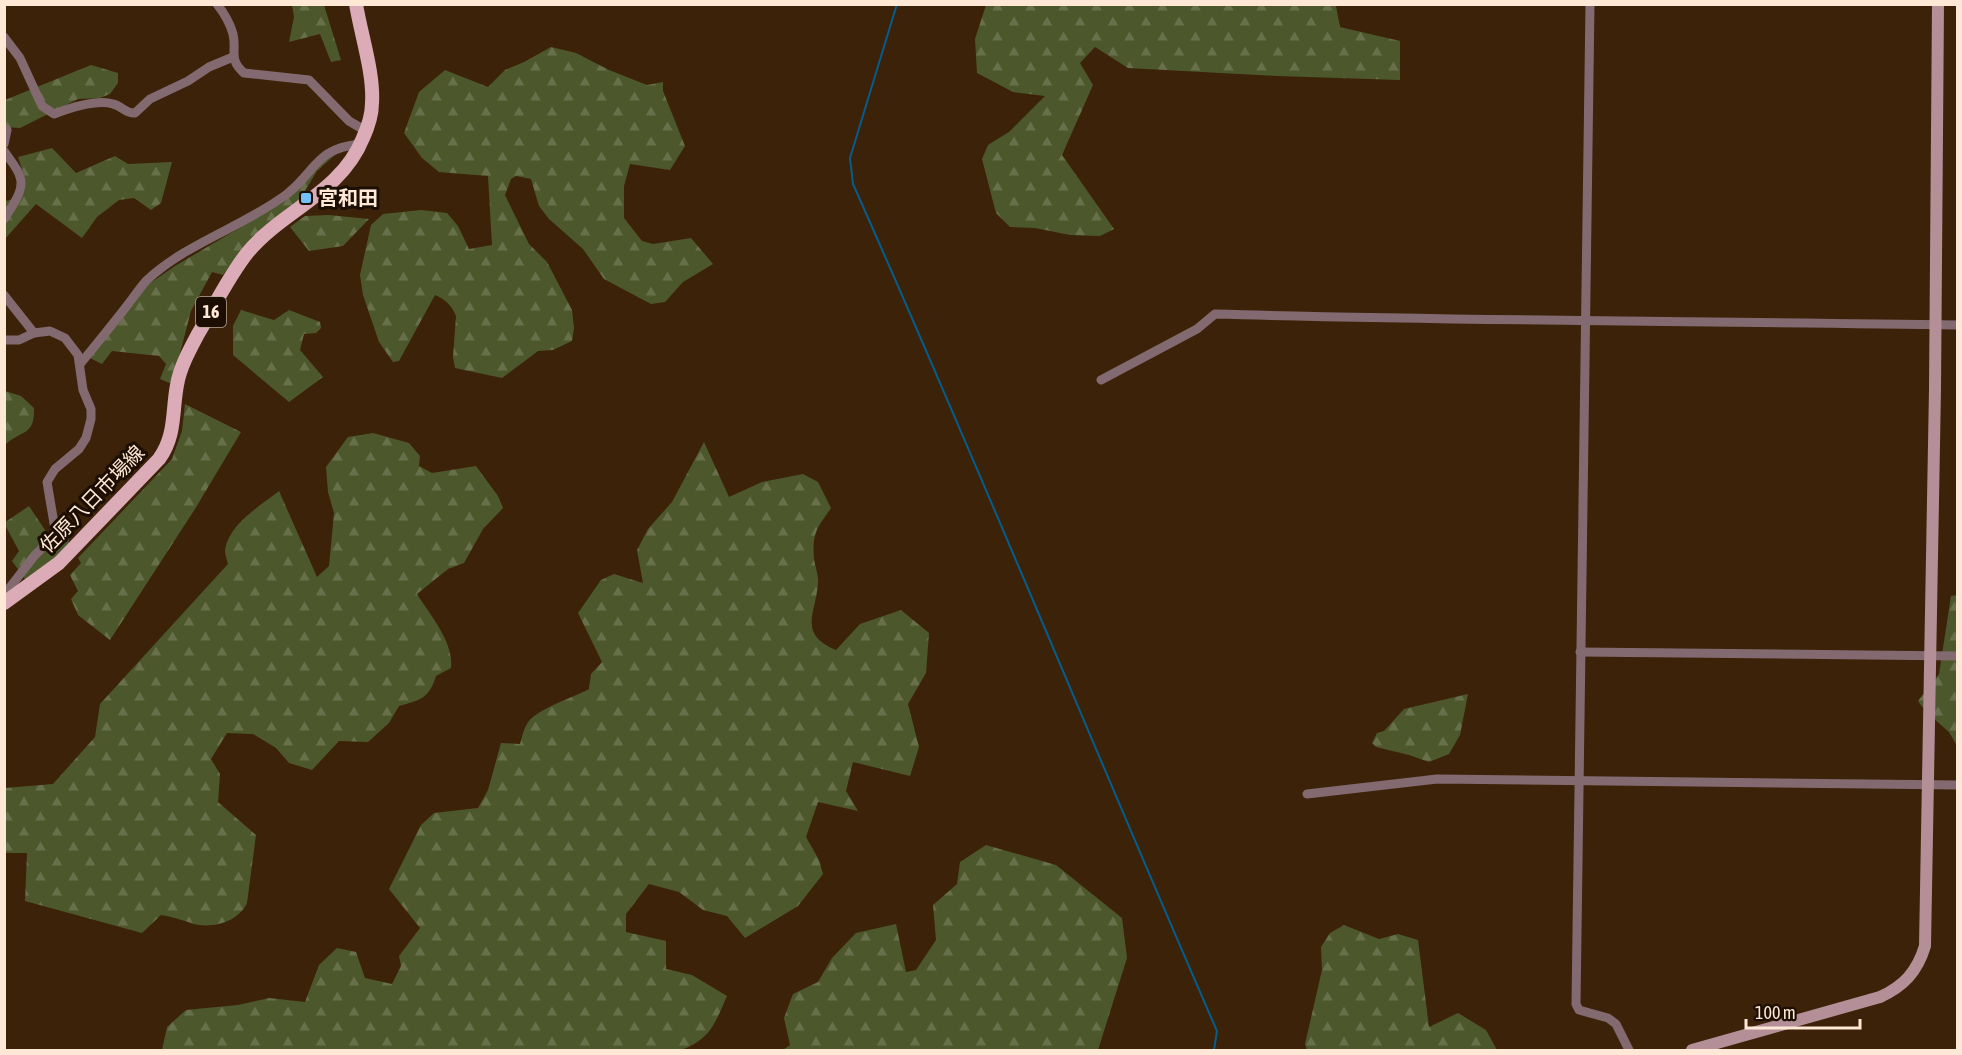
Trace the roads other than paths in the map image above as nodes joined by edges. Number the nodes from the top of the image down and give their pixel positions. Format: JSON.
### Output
{"nodes":[{"id":1,"x":217,"y":4,"type":"edge"},
{"id":2,"x":356,"y":4,"type":"edge"},
{"id":3,"x":1590,"y":4,"type":"edge"},
{"id":4,"x":1938,"y":4,"type":"edge"},
{"id":5,"x":4,"y":37,"type":"edge"},
{"id":6,"x":233,"y":57,"type":"junction"},
{"id":7,"x":7,"y":130,"type":"dead end"},
{"id":8,"x":363,"y":138,"type":"junction"},
{"id":9,"x":4,"y":144,"type":"edge"},
{"id":10,"x":4,"y":151,"type":"edge"},
{"id":11,"x":4,"y":219,"type":"edge"},
{"id":12,"x":4,"y":295,"type":"edge"},
{"id":13,"x":1586,"y":319,"type":"junction"},
{"id":14,"x":1934,"y":325,"type":"junction"},
{"id":15,"x":1958,"y":325,"type":"edge"},
{"id":16,"x":34,"y":333,"type":"junction"},
{"id":17,"x":4,"y":340,"type":"edge"},
{"id":18,"x":80,"y":364,"type":"junction"},
{"id":19,"x":1101,"y":380,"type":"dead end"},
{"id":20,"x":4,"y":594,"type":"edge"},
{"id":21,"x":4,"y":603,"type":"edge"},
{"id":22,"x":1580,"y":652,"type":"junction"},
{"id":23,"x":1930,"y":656,"type":"junction"},
{"id":24,"x":1958,"y":656,"type":"edge"},
{"id":25,"x":1579,"y":779,"type":"junction"},
{"id":26,"x":1928,"y":785,"type":"junction"},
{"id":27,"x":1958,"y":785,"type":"edge"},
{"id":28,"x":1307,"y":794,"type":"dead end"},
{"id":29,"x":1629,"y":1050,"type":"edge"},
{"id":30,"x":1692,"y":1050,"type":"edge"}],
"edges":[{"from":1,"to":6,"type":"street"},
{"from":2,"to":8,"type":"main road","name":"佐原八日市場線","number":"16"},
{"from":3,"to":13,"type":"street"},
{"from":4,"to":14,"type":"street"},
{"from":5,"to":6,"type":"street"},
{"from":6,"to":8,"type":"street"},
{"from":7,"to":9,"type":"street"},
{"from":8,"to":18,"type":"street"},
{"from":8,"to":21,"type":"main road","name":"佐原八日市場線","number":"16"},
{"from":10,"to":11,"type":"street"},
{"from":12,"to":16,"type":"street"},
{"from":13,"to":14,"type":"street"},
{"from":13,"to":19,"type":"street"},
{"from":13,"to":22,"type":"street"},
{"from":14,"to":15,"type":"street"},
{"from":14,"to":23,"type":"street"},
{"from":16,"to":17,"type":"street"},
{"from":16,"to":18,"type":"street"},
{"from":18,"to":20,"type":"street"},
{"from":22,"to":23,"type":"street"},
{"from":22,"to":25,"type":"street"},
{"from":23,"to":24,"type":"street"},
{"from":23,"to":26,"type":"street"},
{"from":25,"to":26,"type":"street"},
{"from":25,"to":28,"type":"street"},
{"from":25,"to":29,"type":"street"},
{"from":26,"to":27,"type":"street"},
{"from":26,"to":30,"type":"street"}]}
